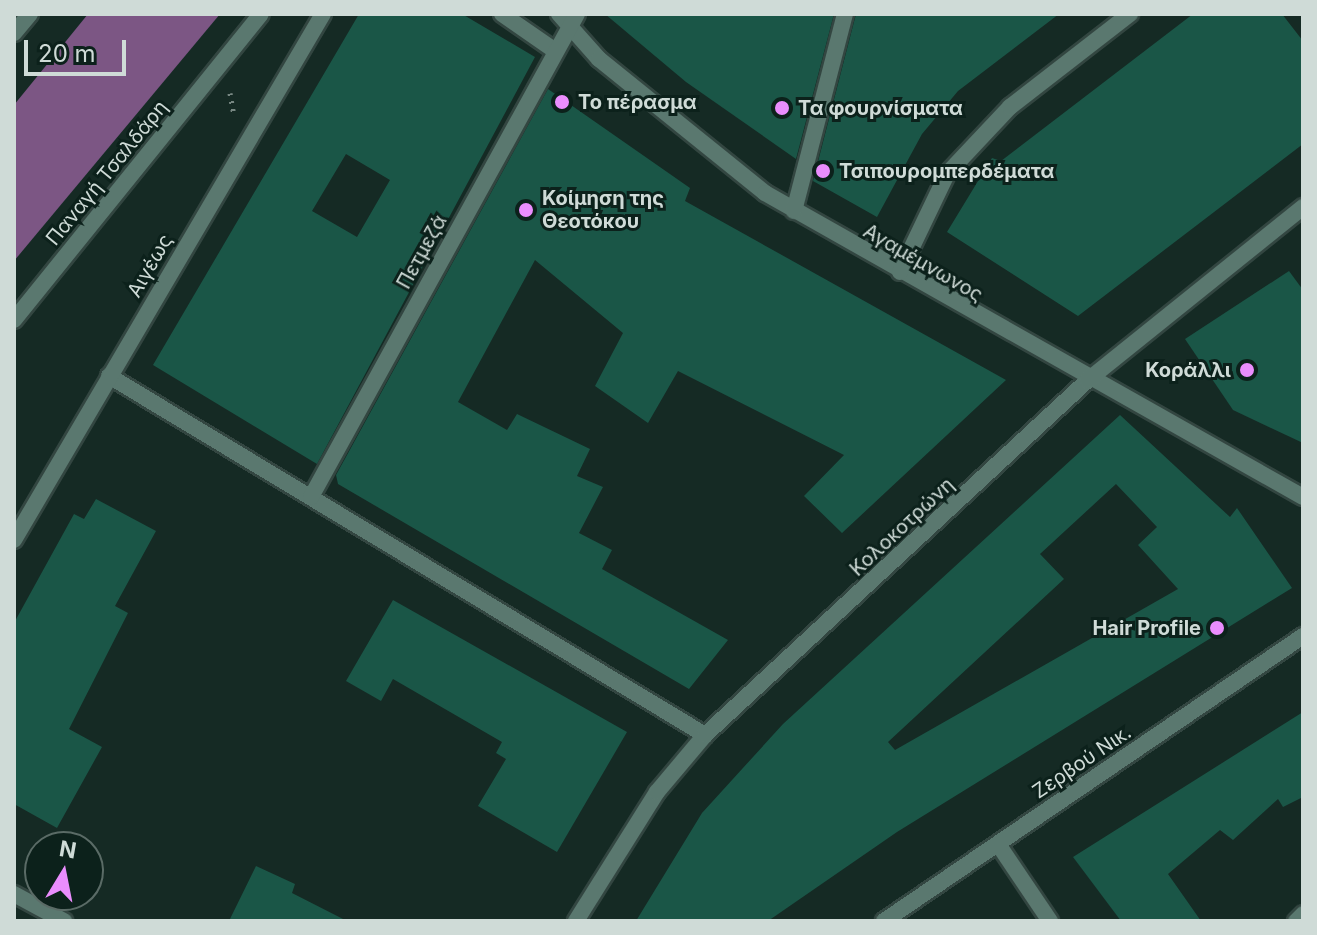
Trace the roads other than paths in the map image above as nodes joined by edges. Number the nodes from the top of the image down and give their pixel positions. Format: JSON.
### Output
{"nodes":[{"id":1,"x":30,"y":14,"type":"edge"},
{"id":2,"x":261,"y":14,"type":"edge"},
{"id":3,"x":323,"y":14,"type":"edge"},
{"id":4,"x":502,"y":14,"type":"edge"},
{"id":5,"x":845,"y":14,"type":"edge"},
{"id":6,"x":1130,"y":14,"type":"edge"},
{"id":7,"x":568,"y":18,"type":"edge"},
{"id":8,"x":14,"y":33,"type":"edge"},
{"id":9,"x":554,"y":50,"type":"junction"},
{"id":10,"x":1303,"y":207,"type":"edge"},
{"id":11,"x":794,"y":211,"type":"junction"},
{"id":12,"x":900,"y":272,"type":"junction"},
{"id":13,"x":14,"y":320,"type":"edge"},
{"id":14,"x":109,"y":376,"type":"junction"},
{"id":15,"x":1088,"y":380,"type":"junction"},
{"id":16,"x":311,"y":497,"type":"junction"},
{"id":17,"x":1303,"y":497,"type":"edge"},
{"id":18,"x":14,"y":540,"type":"edge"},
{"id":19,"x":1303,"y":636,"type":"edge"},
{"id":20,"x":705,"y":735,"type":"junction"},
{"id":21,"x":998,"y":844,"type":"junction"},
{"id":22,"x":14,"y":894,"type":"edge"},
{"id":23,"x":1303,"y":913,"type":"edge"},
{"id":24,"x":64,"y":921,"type":"edge"},
{"id":25,"x":576,"y":921,"type":"edge"},
{"id":26,"x":884,"y":921,"type":"edge"},
{"id":27,"x":1050,"y":921,"type":"edge"},
{"id":28,"x":1295,"y":921,"type":"edge"}],
"edges":[{"from":1,"to":8,"type":"street"},
{"from":2,"to":13,"type":"street","name":"Παναγή Τσαλδάρη"},
{"from":3,"to":14,"type":"street","name":"Αιγέως"},
{"from":4,"to":9,"type":"street"},
{"from":5,"to":11,"type":"street"},
{"from":6,"to":12,"type":"street"},
{"from":7,"to":9,"type":"street","name":"Πετμεζά"},
{"from":7,"to":11,"type":"street","name":"Αγαμέμνωνος"},
{"from":9,"to":16,"type":"street","name":"Πετμεζά"},
{"from":10,"to":15,"type":"street","name":"Κολοκοτρώνη"},
{"from":11,"to":12,"type":"street","name":"Αγαμέμνωνος"},
{"from":12,"to":15,"type":"street","name":"Αγαμέμνωνος"},
{"from":14,"to":16,"type":"street"},
{"from":14,"to":18,"type":"street","name":"Αιγέως"},
{"from":15,"to":17,"type":"street","name":"Αγαμέμνωνος"},
{"from":15,"to":20,"type":"street","name":"Κολοκοτρώνη"},
{"from":16,"to":20,"type":"street"},
{"from":19,"to":21,"type":"street","name":"Ζερβού Νικ."},
{"from":20,"to":25,"type":"street","name":"Κολοκοτρώνη"},
{"from":21,"to":26,"type":"street","name":"Ζερβού Νικ."},
{"from":21,"to":27,"type":"street"},
{"from":22,"to":24,"type":"street"},
{"from":23,"to":28,"type":"lane"}]}
